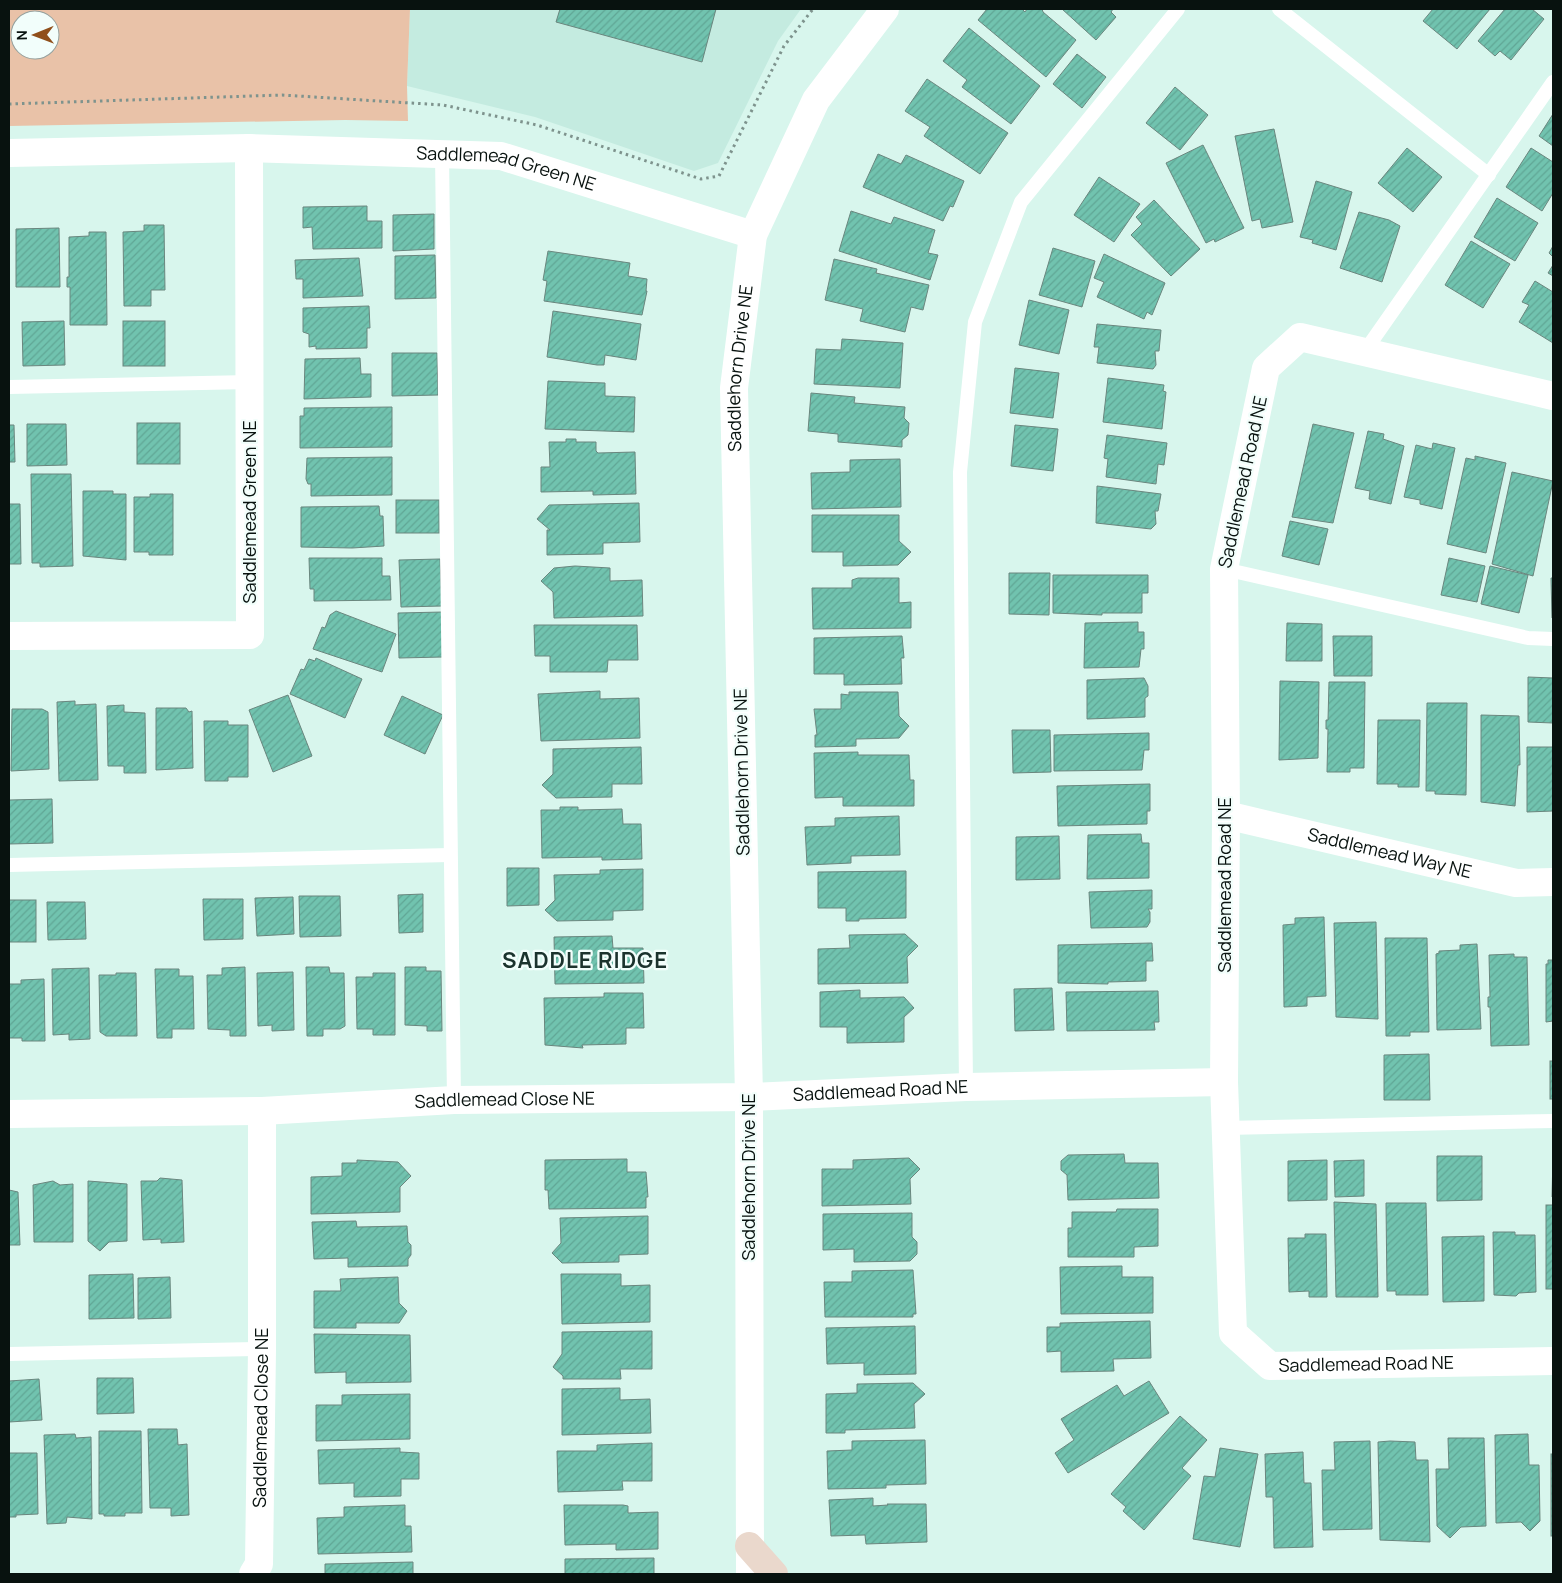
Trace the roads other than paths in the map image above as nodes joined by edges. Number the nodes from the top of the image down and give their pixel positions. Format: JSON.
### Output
{"nodes":[{"id":1,"x":885,"y":9,"type":"edge"},
{"id":2,"x":1178,"y":9,"type":"edge"},
{"id":3,"x":1279,"y":9,"type":"edge"},
{"id":4,"x":1553,"y":82,"type":"edge"},
{"id":5,"x":249,"y":148,"type":"junction"},
{"id":6,"x":9,"y":153,"type":"edge"},
{"id":7,"x":442,"y":154,"type":"junction"},
{"id":8,"x":1489,"y":175,"type":"junction"},
{"id":9,"x":753,"y":235,"type":"junction"},
{"id":10,"x":1365,"y":351,"type":"junction"},
{"id":11,"x":250,"y":382,"type":"junction"},
{"id":12,"x":9,"y":387,"type":"edge"},
{"id":13,"x":1553,"y":396,"type":"edge"},
{"id":14,"x":1224,"y":569,"type":"junction"},
{"id":15,"x":9,"y":636,"type":"edge"},
{"id":16,"x":1553,"y":639,"type":"edge"},
{"id":17,"x":1226,"y":815,"type":"junction"},
{"id":18,"x":450,"y":855,"type":"junction"},
{"id":19,"x":9,"y":865,"type":"edge"},
{"id":20,"x":1553,"y":882,"type":"edge"},
{"id":21,"x":1224,"y":1082,"type":"junction"},
{"id":22,"x":966,"y":1087,"type":"junction"},
{"id":23,"x":749,"y":1097,"type":"junction"},
{"id":24,"x":454,"y":1100,"type":"junction"},
{"id":25,"x":262,"y":1111,"type":"junction"},
{"id":26,"x":9,"y":1114,"type":"edge"},
{"id":27,"x":1553,"y":1121,"type":"edge"},
{"id":28,"x":1225,"y":1128,"type":"junction"},
{"id":29,"x":262,"y":1349,"type":"junction"},
{"id":30,"x":9,"y":1354,"type":"edge"},
{"id":31,"x":1553,"y":1361,"type":"edge"},
{"id":32,"x":749,"y":1546,"type":"junction"},
{"id":33,"x":253,"y":1574,"type":"edge"},
{"id":34,"x":750,"y":1574,"type":"edge"},
{"id":35,"x":774,"y":1574,"type":"edge"}],
"edges":[{"from":1,"to":9,"type":"street","name":"Saddlehorn Drive NE"},
{"from":2,"to":22,"type":"lane"},
{"from":3,"to":8,"type":"lane"},
{"from":4,"to":8,"type":"lane"},
{"from":5,"to":6,"type":"street","name":"Saddlemead Green NE"},
{"from":5,"to":7,"type":"street","name":"Saddlemead Green NE"},
{"from":5,"to":11,"type":"street","name":"Saddlemead Green NE"},
{"from":7,"to":9,"type":"street","name":"Saddlemead Green NE"},
{"from":7,"to":18,"type":"lane"},
{"from":8,"to":10,"type":"lane"},
{"from":9,"to":23,"type":"street","name":"Saddlehorn Drive NE"},
{"from":10,"to":13,"type":"street","name":"Saddlemead Road NE"},
{"from":10,"to":14,"type":"street","name":"Saddlemead Road NE"},
{"from":11,"to":12,"type":"lane"},
{"from":11,"to":15,"type":"street","name":"Saddlemead Green NE"},
{"from":14,"to":16,"type":"lane"},
{"from":14,"to":17,"type":"street","name":"Saddlemead Road NE"},
{"from":17,"to":20,"type":"street","name":"Saddlemead Way NE"},
{"from":17,"to":21,"type":"street","name":"Saddlemead Road NE"},
{"from":18,"to":19,"type":"lane"},
{"from":18,"to":24,"type":"lane"},
{"from":21,"to":22,"type":"street","name":"Saddlemead Road NE"},
{"from":21,"to":28,"type":"street","name":"Saddlemead Road NE"},
{"from":22,"to":23,"type":"street","name":"Saddlemead Road NE"},
{"from":23,"to":24,"type":"street","name":"Saddlemead Close NE"},
{"from":23,"to":32,"type":"street","name":"Saddlehorn Drive NE"},
{"from":24,"to":25,"type":"street","name":"Saddlemead Close NE"},
{"from":25,"to":26,"type":"street","name":"Saddlemead Close NE"},
{"from":25,"to":29,"type":"street","name":"Saddlemead Close NE"},
{"from":27,"to":28,"type":"lane"},
{"from":28,"to":31,"type":"street","name":"Saddlemead Road NE"},
{"from":29,"to":30,"type":"lane"},
{"from":29,"to":33,"type":"street","name":"Saddlemead Close NE"},
{"from":32,"to":34,"type":"street","name":"Saddlehorn Drive NE"},
{"from":32,"to":35,"type":"main road"}]}
